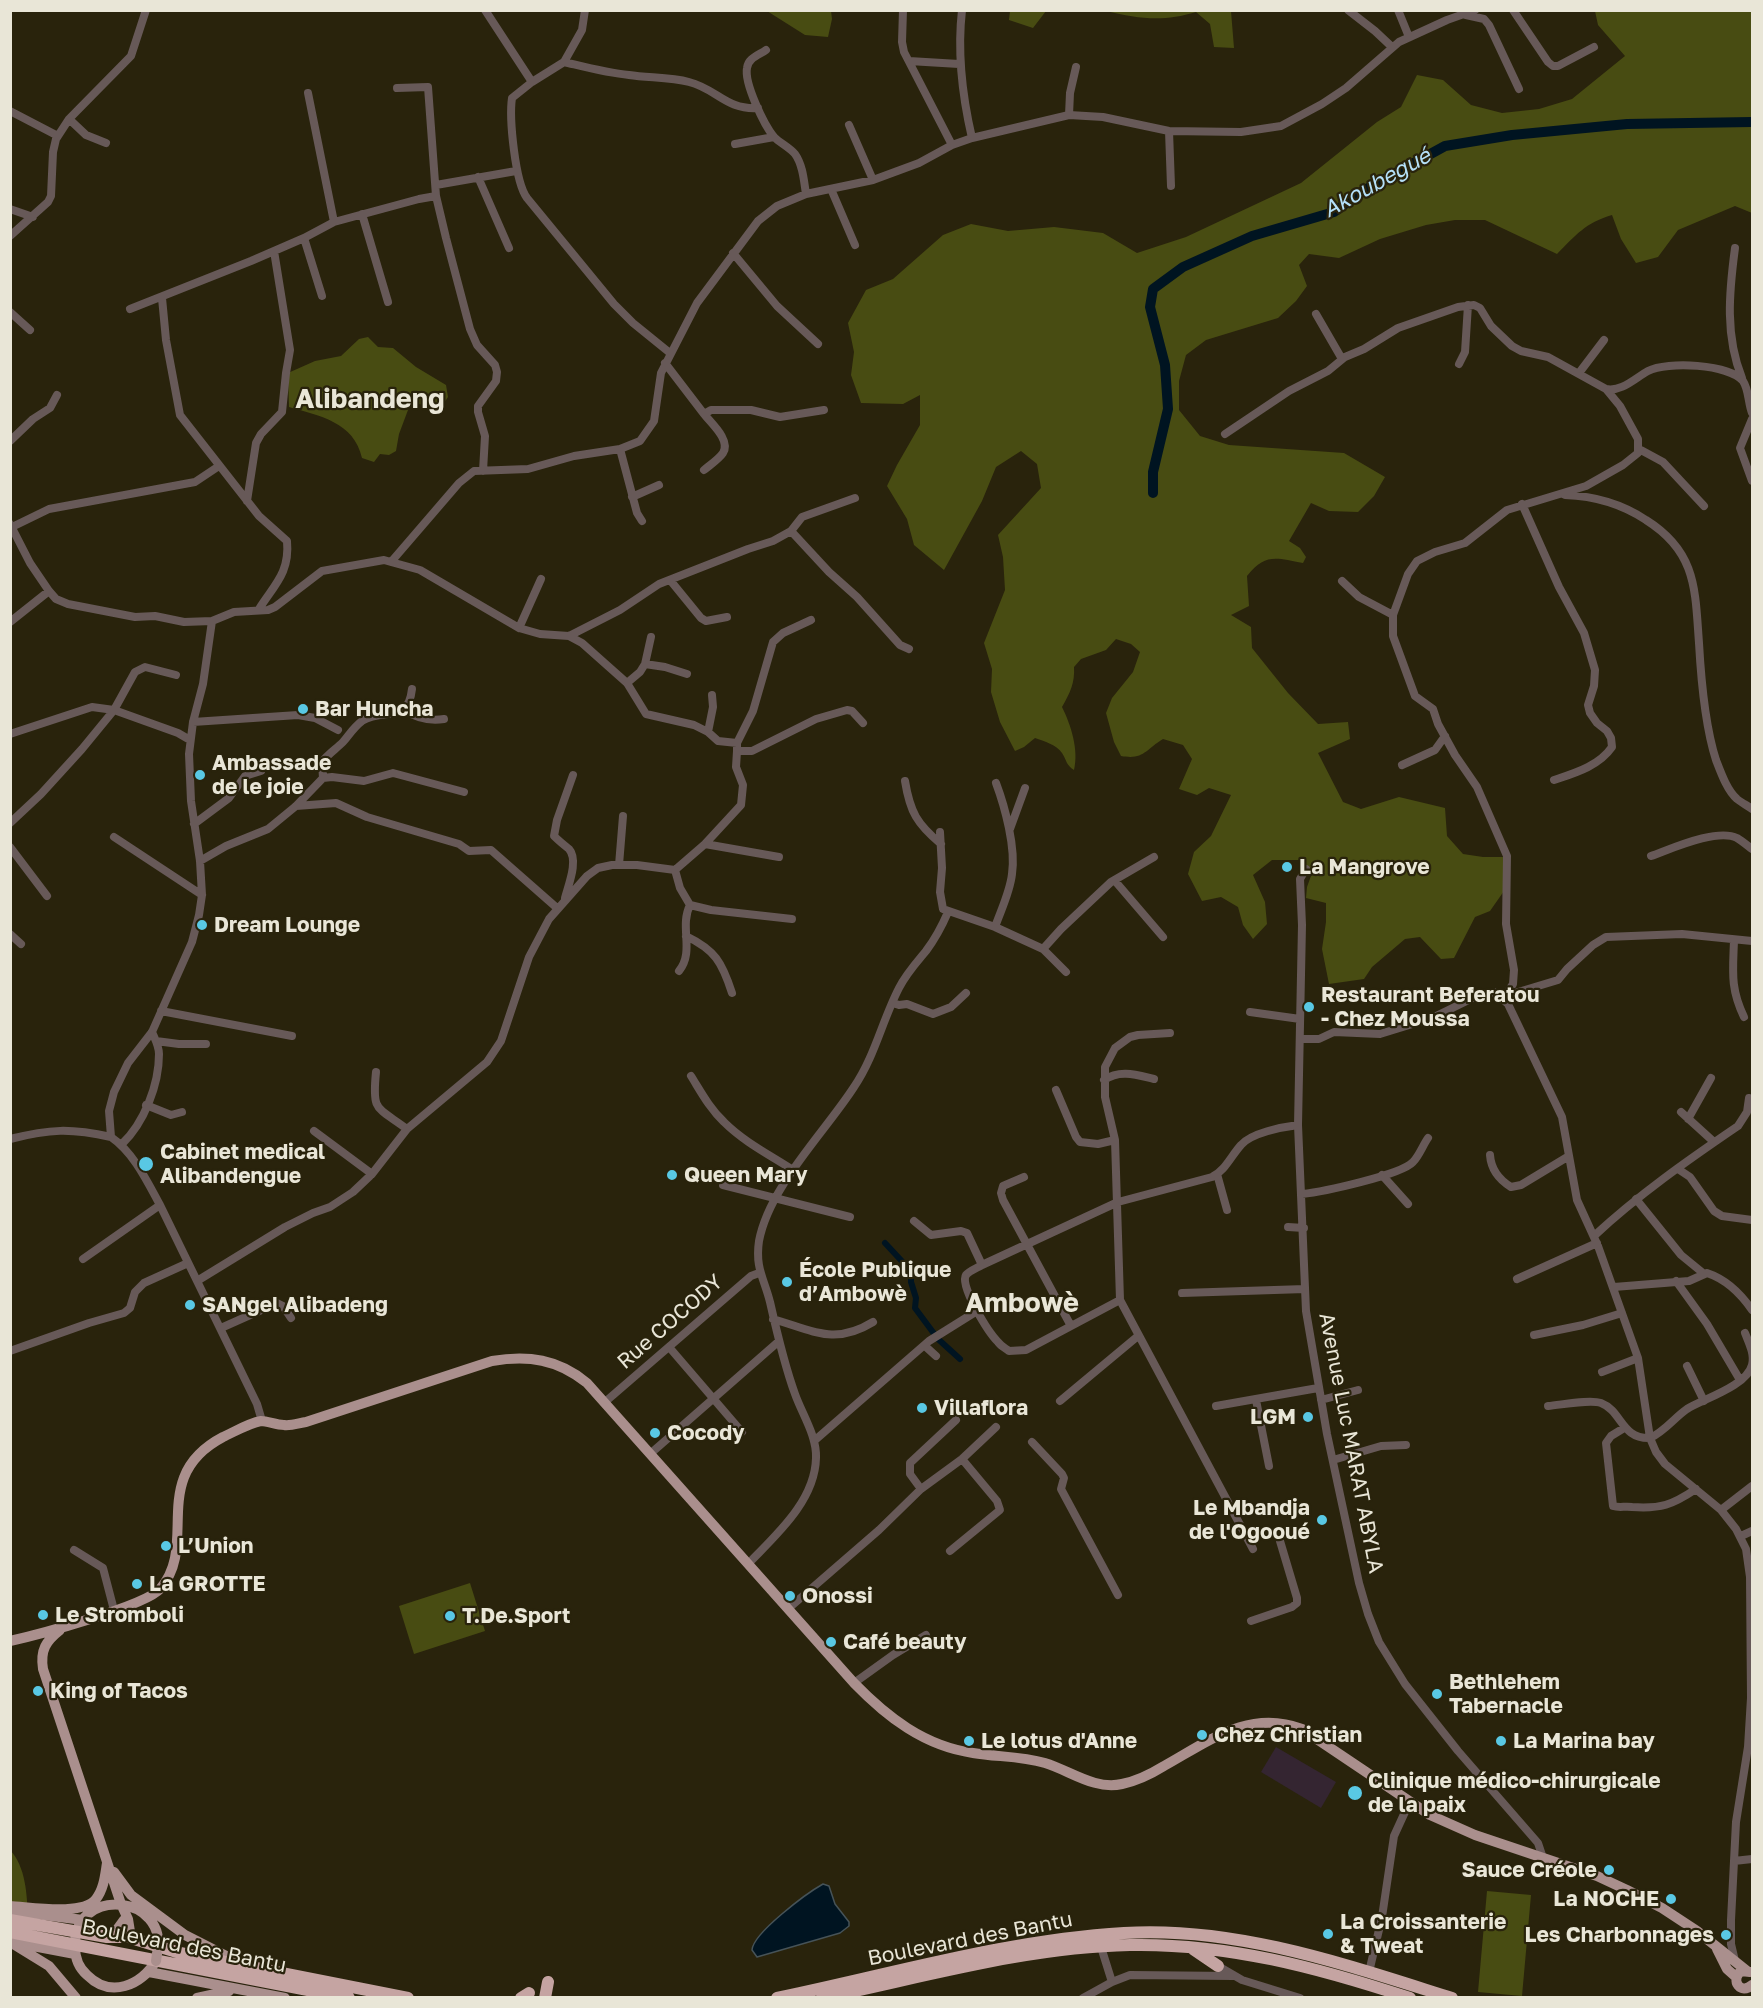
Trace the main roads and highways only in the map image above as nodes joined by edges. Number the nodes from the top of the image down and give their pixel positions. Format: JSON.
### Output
{"nodes":[{"id":1,"x":62,"y":1628,"type":"junction"},
{"id":2,"x":29,"y":1637,"type":"junction"},
{"id":3,"x":10,"y":1641,"type":"edge"},
{"id":4,"x":42,"y":1651,"type":"junction"},
{"id":5,"x":107,"y":1863,"type":"junction"},
{"id":6,"x":137,"y":1899,"type":"junction"},
{"id":7,"x":95,"y":1901,"type":"junction"},
{"id":8,"x":10,"y":1906,"type":"edge"},
{"id":9,"x":123,"y":1909,"type":"junction"},
{"id":10,"x":10,"y":1914,"type":"edge"},
{"id":11,"x":10,"y":1920,"type":"edge"},
{"id":12,"x":83,"y":1920,"type":"junction"},
{"id":13,"x":10,"y":1932,"type":"edge"},
{"id":14,"x":100,"y":1936,"type":"junction"},
{"id":15,"x":10,"y":1942,"type":"edge"},
{"id":16,"x":75,"y":1943,"type":"junction"},
{"id":17,"x":127,"y":1944,"type":"junction"},
{"id":18,"x":1190,"y":1946,"type":"junction"},
{"id":19,"x":1717,"y":1949,"type":"junction"},
{"id":20,"x":1225,"y":1950,"type":"junction"},
{"id":21,"x":180,"y":1953,"type":"junction"},
{"id":22,"x":154,"y":1955,"type":"junction"},
{"id":23,"x":149,"y":1972,"type":"junction"},
{"id":24,"x":1750,"y":1972,"type":"edge"},
{"id":25,"x":1736,"y":1977,"type":"junction"},
{"id":26,"x":243,"y":1978,"type":"junction"},
{"id":27,"x":548,"y":1982,"type":"dead end"},
{"id":28,"x":1748,"y":1990,"type":"edge"},
{"id":29,"x":842,"y":1996,"type":"edge"},
{"id":30,"x":76,"y":1998,"type":"edge"},
{"id":31,"x":197,"y":1998,"type":"edge"},
{"id":32,"x":285,"y":1998,"type":"edge"},
{"id":33,"x":349,"y":1998,"type":"edge"},
{"id":34,"x":408,"y":1998,"type":"edge"},
{"id":35,"x":545,"y":1998,"type":"edge"},
{"id":36,"x":777,"y":1998,"type":"edge"},
{"id":37,"x":822,"y":1998,"type":"edge"},
{"id":38,"x":1410,"y":1998,"type":"edge"},
{"id":39,"x":1452,"y":1998,"type":"edge"}],
"edges":[{"from":1,"to":2,"type":"main road"},
{"from":1,"to":4,"type":"main road"},
{"from":1,"to":19,"type":"main road"},
{"from":2,"to":3,"type":"main road"},
{"from":2,"to":4,"type":"main road"},
{"from":4,"to":5,"type":"main road"},
{"from":5,"to":6,"type":"main road"},
{"from":5,"to":7,"type":"main road"},
{"from":5,"to":9,"type":"main road"},
{"from":6,"to":9,"type":"main road"},
{"from":6,"to":26,"type":"main road"},
{"from":7,"to":8,"type":"main road"},
{"from":7,"to":9,"type":"main road"},
{"from":9,"to":12,"type":"main road"},
{"from":9,"to":14,"type":"main road"},
{"from":9,"to":17,"type":"main road"},
{"from":9,"to":21,"type":"main road"},
{"from":9,"to":22,"type":"main road"},
{"from":10,"to":12,"type":"main road"},
{"from":11,"to":16,"type":"highway","name":"Boulevard des Bantu"},
{"from":12,"to":16,"type":"main road"},
{"from":13,"to":16,"type":"highway","name":"Boulevard des Bantu"},
{"from":14,"to":16,"type":"highway","name":"Boulevard des Bantu"},
{"from":14,"to":17,"type":"highway","name":"Boulevard des Bantu"},
{"from":15,"to":16,"type":"main road"},
{"from":15,"to":30,"type":"main road"},
{"from":16,"to":17,"type":"highway"},
{"from":16,"to":22,"type":"highway","name":"Boulevard des Bantu"},
{"from":16,"to":23,"type":"main road"},
{"from":17,"to":22,"type":"highway","name":"Boulevard des Bantu"},
{"from":17,"to":26,"type":"highway"},
{"from":18,"to":20,"type":"highway","name":"Boulevard des Bantu"},
{"from":18,"to":20,"type":"highway"},
{"from":18,"to":29,"type":"highway","name":"Boulevard des Bantu"},
{"from":19,"to":24,"type":"main road"},
{"from":19,"to":25,"type":"main road"},
{"from":20,"to":38,"type":"highway","name":"Boulevard des Bantu"},
{"from":21,"to":22,"type":"highway","name":"Boulevard des Bantu"},
{"from":21,"to":26,"type":"highway","name":"Boulevard des Bantu"},
{"from":22,"to":23,"type":"main road"},
{"from":22,"to":26,"type":"highway","name":"Boulevard des Bantu"},
{"from":23,"to":26,"type":"main road"},
{"from":24,"to":25,"type":"main road"},
{"from":25,"to":28,"type":"main road"},
{"from":26,"to":31,"type":"main road"},
{"from":26,"to":32,"type":"main road"},
{"from":26,"to":33,"type":"highway","name":"Boulevard des Bantu"},
{"from":26,"to":34,"type":"highway","name":"Boulevard des Bantu"},
{"from":27,"to":35,"type":"highway"},
{"from":29,"to":37,"type":"highway","name":"Boulevard des Bantu"},
{"from":36,"to":39,"type":"highway","name":"Boulevard des Bantu"}]}
